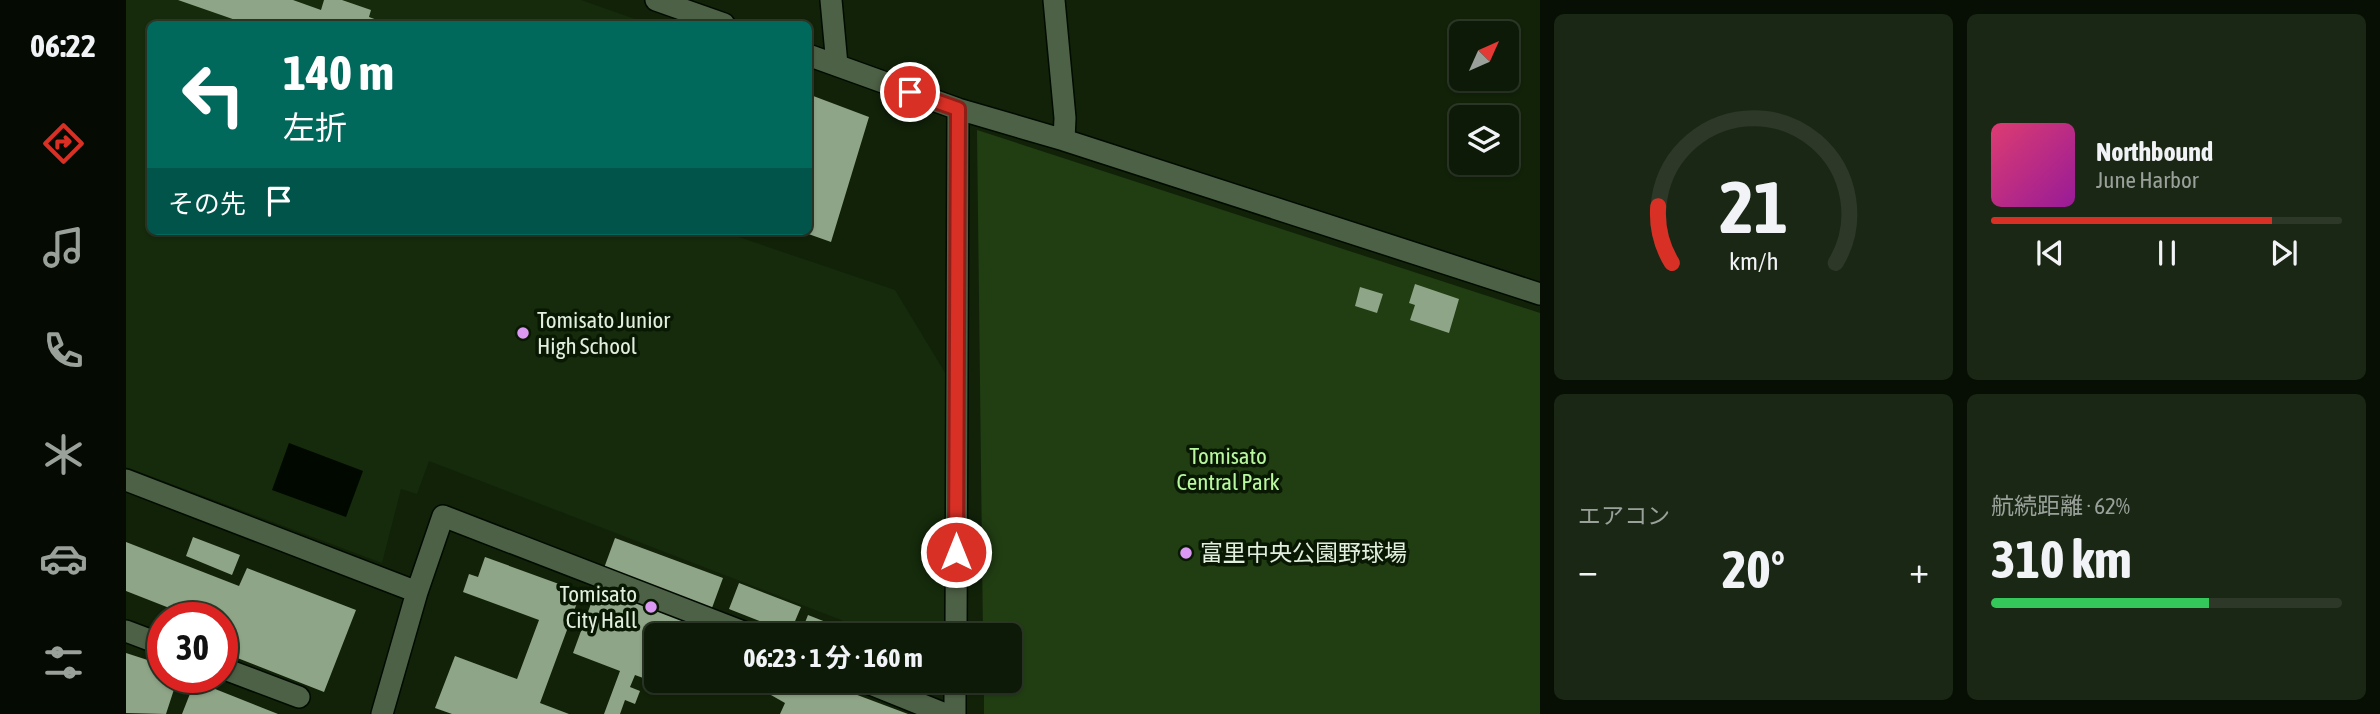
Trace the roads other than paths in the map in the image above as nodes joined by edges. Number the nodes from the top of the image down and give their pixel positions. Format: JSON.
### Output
{"nodes":[{"id":1,"x":656,"y":0,"type":"edge"},
{"id":2,"x":831,"y":0,"type":"edge"},
{"id":3,"x":1054,"y":0,"type":"edge"},
{"id":4,"x":716,"y":21,"type":"edge"},
{"id":5,"x":812,"y":56,"type":"edge"},
{"id":6,"x":837,"y":65,"type":"junction"},
{"id":7,"x":958,"y":109,"type":"junction"},
{"id":8,"x":1063,"y":140,"type":"junction"},
{"id":9,"x":1540,"y":294,"type":"edge"},
{"id":10,"x":126,"y":480,"type":"edge"},
{"id":11,"x":417,"y":592,"type":"junction"},
{"id":12,"x":720,"y":623,"type":"edge"},
{"id":13,"x":956,"y":623,"type":"edge"},
{"id":14,"x":126,"y":631,"type":"edge"},
{"id":15,"x":147,"y":639,"type":"edge"},
{"id":16,"x":238,"y":674,"type":"edge"},
{"id":17,"x":893,"y":693,"type":"edge"},
{"id":18,"x":955,"y":693,"type":"edge"},
{"id":19,"x":299,"y":697,"type":"dead end"},
{"id":20,"x":382,"y":714,"type":"edge"},
{"id":21,"x":945,"y":714,"type":"edge"},
{"id":22,"x":955,"y":714,"type":"edge"}],
"edges":[{"from":1,"to":4,"type":"street"},
{"from":2,"to":6,"type":"street"},
{"from":3,"to":8,"type":"street"},
{"from":5,"to":6,"type":"street"},
{"from":6,"to":7,"type":"street"},
{"from":7,"to":8,"type":"street"},
{"from":7,"to":13,"type":"street"},
{"from":8,"to":9,"type":"street"},
{"from":10,"to":11,"type":"street"},
{"from":11,"to":12,"type":"street"},
{"from":11,"to":20,"type":"street"},
{"from":14,"to":15,"type":"street"},
{"from":16,"to":19,"type":"street"},
{"from":17,"to":21,"type":"street"},
{"from":18,"to":22,"type":"street"}]}
